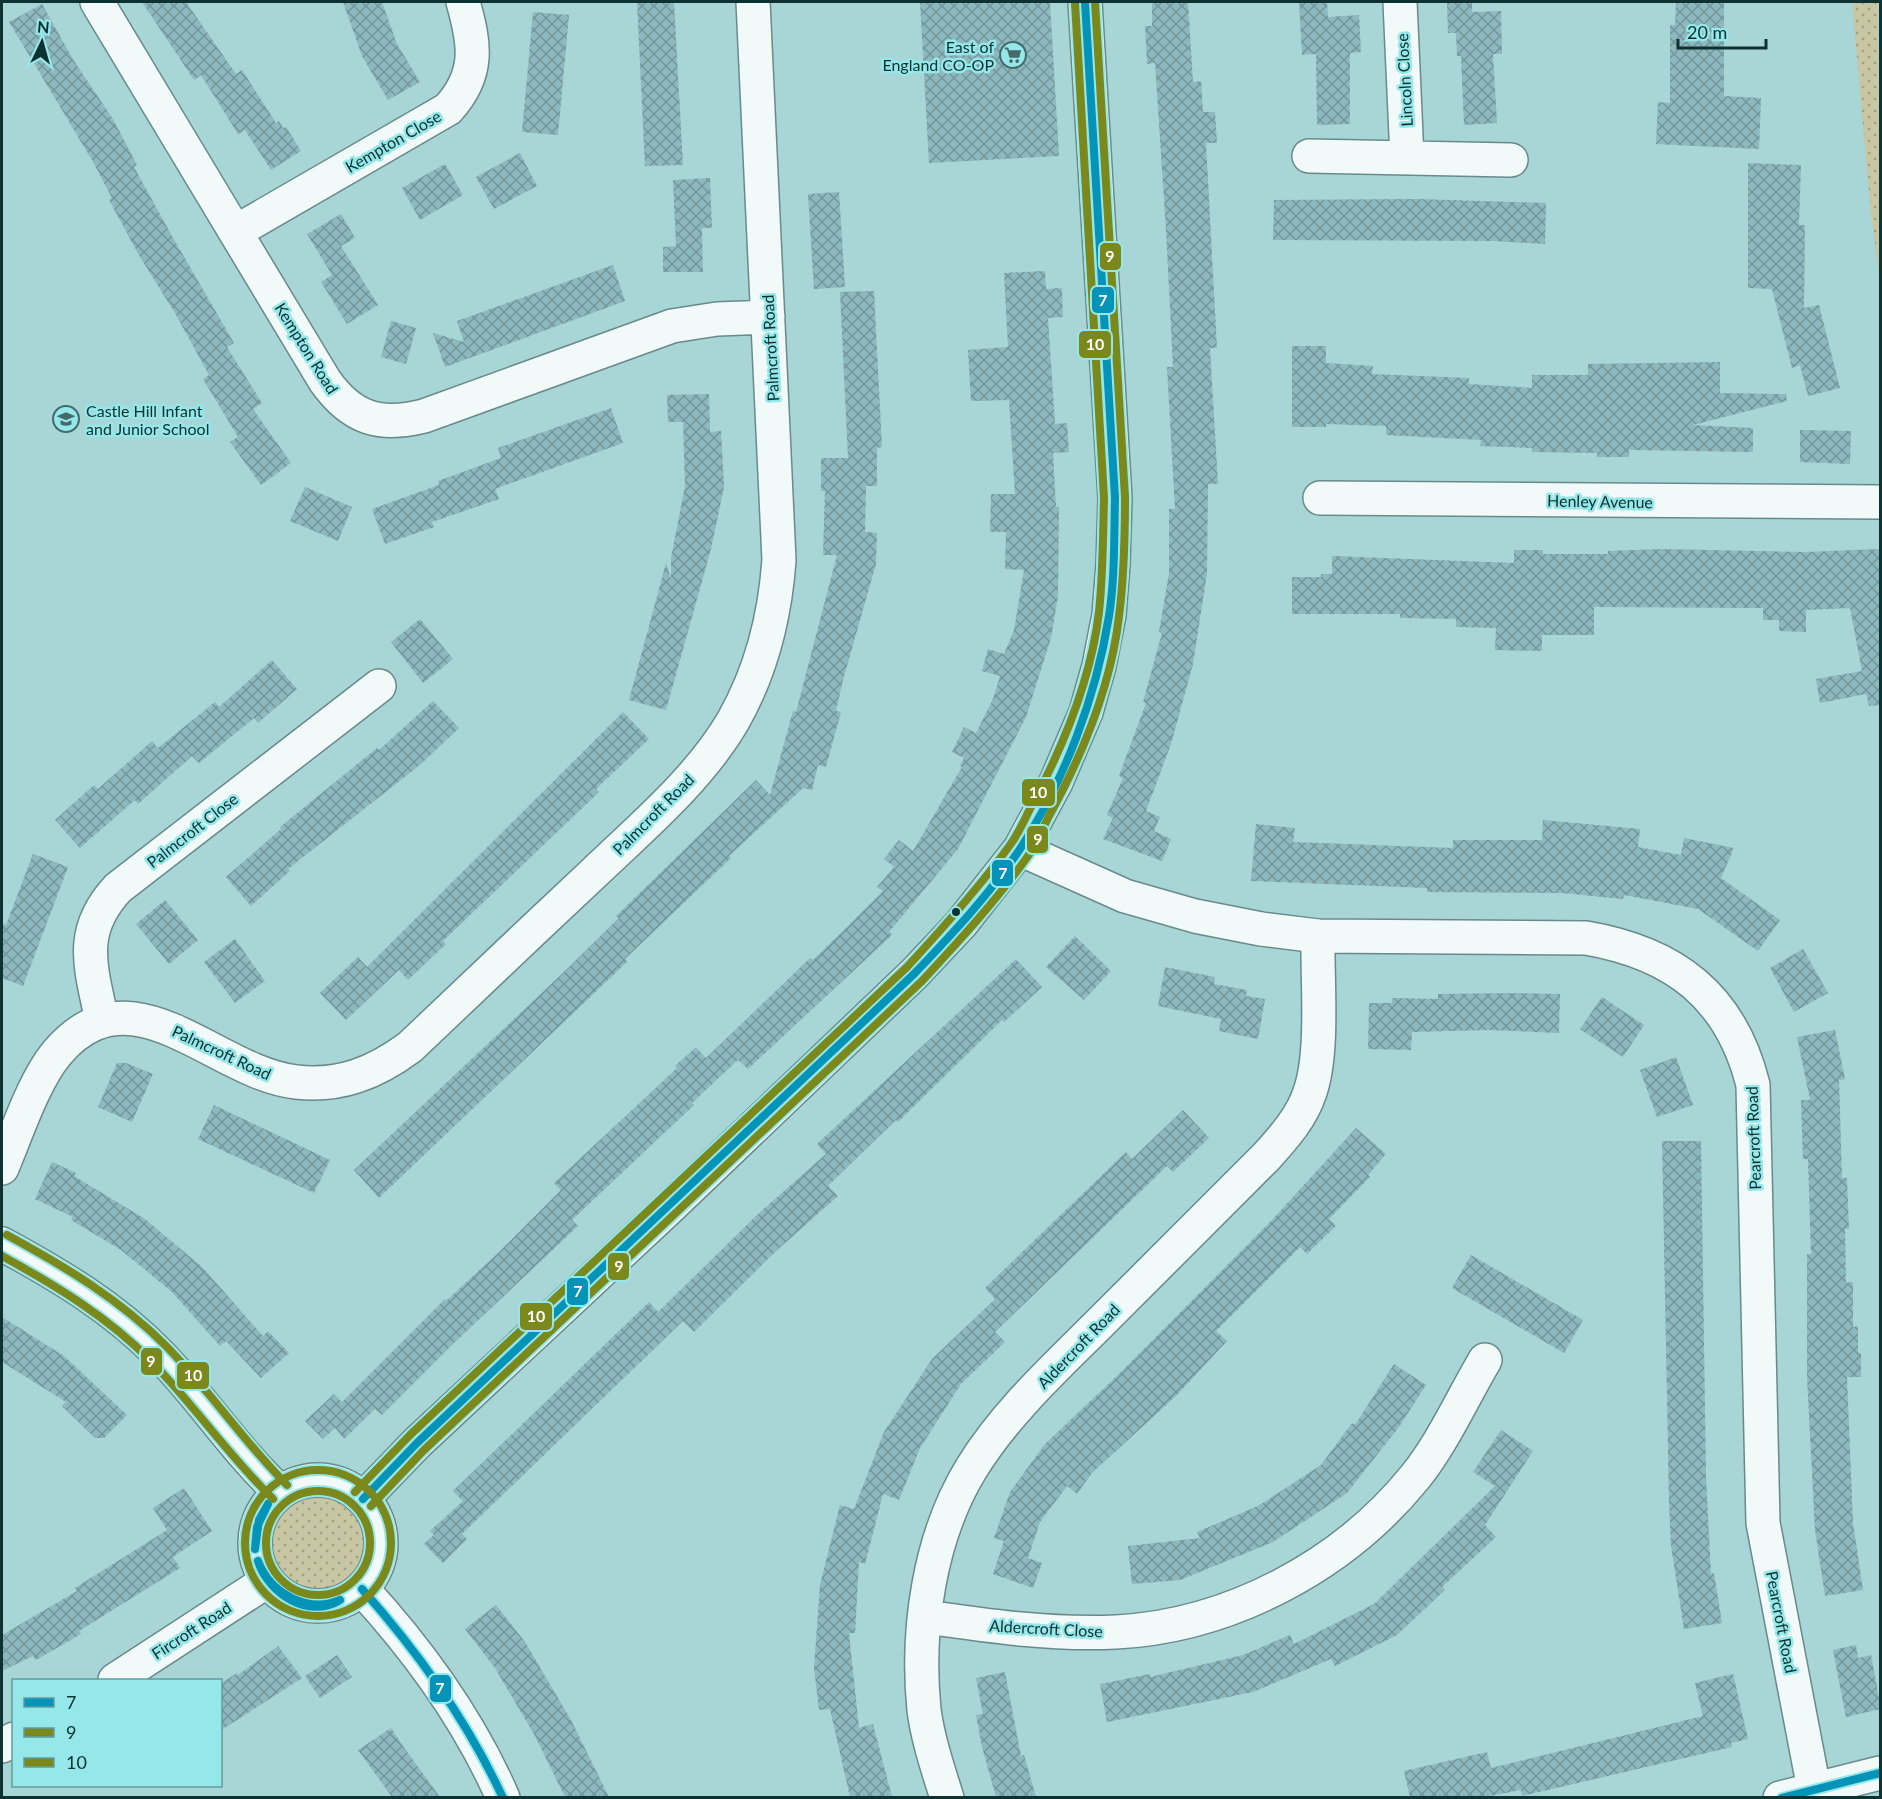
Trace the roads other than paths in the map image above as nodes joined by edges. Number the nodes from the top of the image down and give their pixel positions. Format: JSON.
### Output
{"nodes":[{"id":1,"x":98,"y":2,"type":"edge"},
{"id":2,"x":463,"y":2,"type":"edge"},
{"id":3,"x":753,"y":2,"type":"edge"},
{"id":4,"x":1084,"y":2,"type":"edge"},
{"id":5,"x":1400,"y":2,"type":"edge"},
{"id":6,"x":1309,"y":156,"type":"dead end"},
{"id":7,"x":1407,"y":158,"type":"junction"},
{"id":8,"x":1511,"y":160,"type":"dead end"},
{"id":9,"x":237,"y":231,"type":"junction"},
{"id":10,"x":768,"y":317,"type":"junction"},
{"id":11,"x":1320,"y":498,"type":"dead end"},
{"id":12,"x":1881,"y":502,"type":"edge"},
{"id":13,"x":379,"y":686,"type":"dead end"},
{"id":14,"x":1020,"y":849,"type":"junction"},
{"id":15,"x":1318,"y":936,"type":"junction"},
{"id":16,"x":102,"y":1021,"type":"junction"},
{"id":17,"x":2,"y":1168,"type":"edge"},
{"id":18,"x":2,"y":1244,"type":"edge"},
{"id":19,"x":1485,"y":1360,"type":"dead end"},
{"id":20,"x":280,"y":1492,"type":"junction"},
{"id":21,"x":363,"y":1499,"type":"junction"},
{"id":22,"x":267,"y":1581,"type":"junction"},
{"id":23,"x":362,"y":1589,"type":"junction"},
{"id":24,"x":926,"y":1617,"type":"junction"},
{"id":25,"x":117,"y":1679,"type":"edge"},
{"id":26,"x":1881,"y":1773,"type":"edge"},
{"id":27,"x":1814,"y":1790,"type":"junction"},
{"id":28,"x":503,"y":1797,"type":"edge"},
{"id":29,"x":947,"y":1797,"type":"edge"},
{"id":30,"x":1780,"y":1797,"type":"edge"}],
"edges":[{"from":1,"to":9,"type":"street","name":"Kempton Road"},
{"from":2,"to":9,"type":"street","name":"Kempton Close"},
{"from":3,"to":10,"type":"street","name":"Palmcroft Road"},
{"from":4,"to":14,"type":"street"},
{"from":5,"to":7,"type":"street","name":"Lincoln Close"},
{"from":6,"to":7,"type":"street"},
{"from":7,"to":8,"type":"street"},
{"from":9,"to":10,"type":"street","name":"Kempton Road"},
{"from":10,"to":16,"type":"street","name":"Palmcroft Road"},
{"from":11,"to":12,"type":"street","name":"Henley Avenue"},
{"from":13,"to":16,"type":"street","name":"Palmcroft Close"},
{"from":14,"to":15,"type":"street","name":"Pearcroft Road"},
{"from":14,"to":21,"type":"street"},
{"from":15,"to":24,"type":"street","name":"Aldercroft Road"},
{"from":15,"to":27,"type":"street","name":"Pearcroft Road"},
{"from":16,"to":17,"type":"street","name":"Palmcroft Road"},
{"from":18,"to":20,"type":"street"},
{"from":19,"to":24,"type":"street","name":"Aldercroft Close"},
{"from":20,"to":21,"type":"street"},
{"from":20,"to":22,"type":"street"},
{"from":21,"to":23,"type":"street"},
{"from":22,"to":23,"type":"street"},
{"from":22,"to":25,"type":"street","name":"Fircroft Road"},
{"from":23,"to":28,"type":"street"},
{"from":24,"to":29,"type":"street","name":"Aldercroft Road"},
{"from":26,"to":27,"type":"street"},
{"from":27,"to":30,"type":"street"}]}
